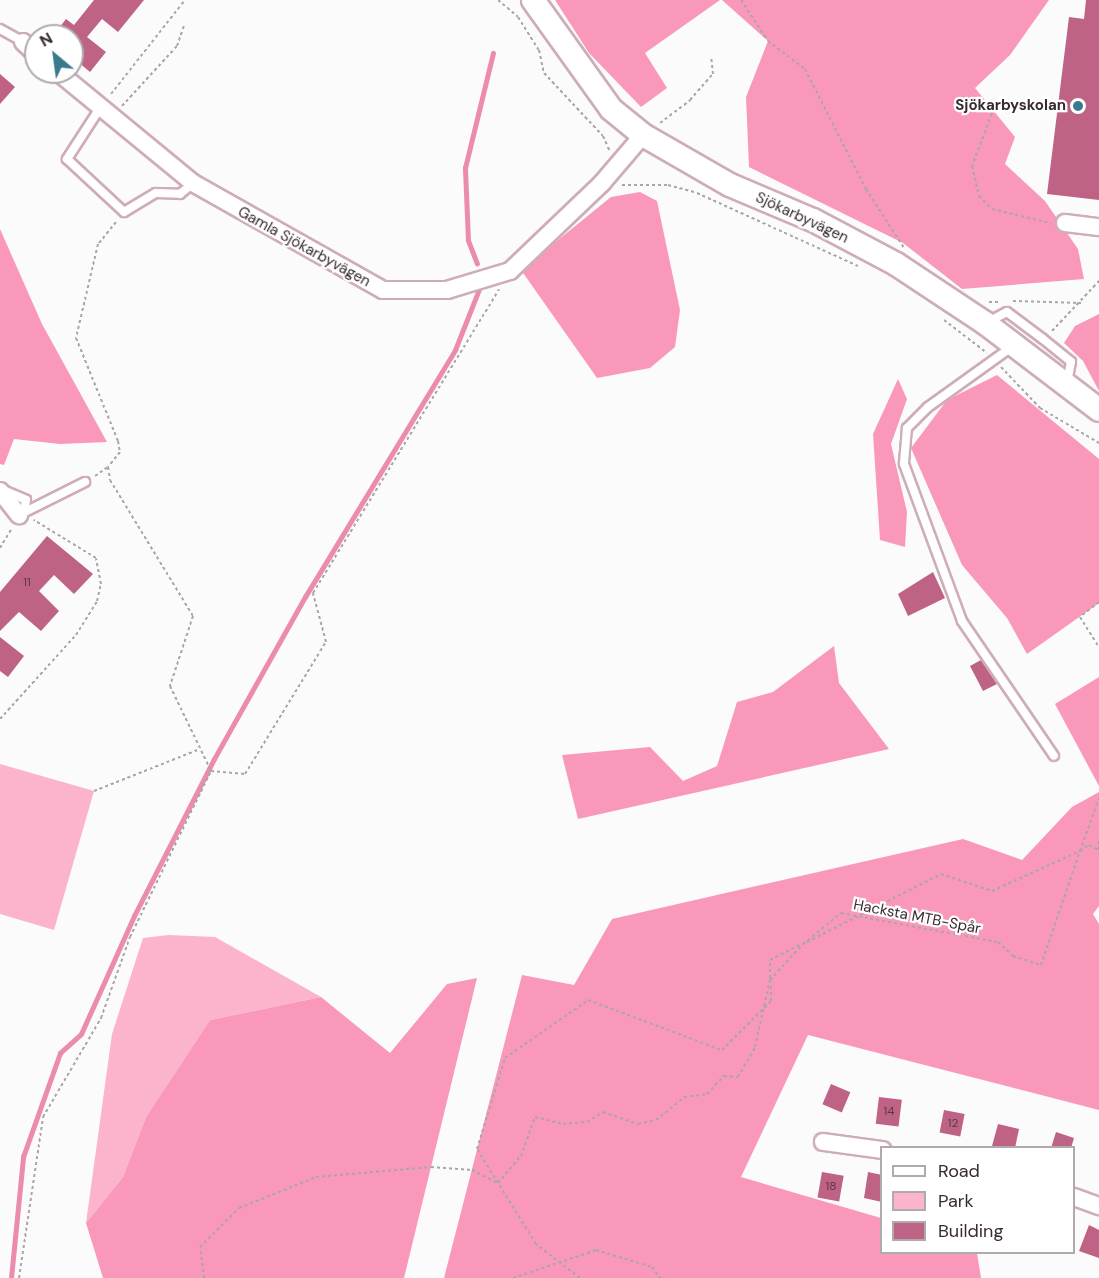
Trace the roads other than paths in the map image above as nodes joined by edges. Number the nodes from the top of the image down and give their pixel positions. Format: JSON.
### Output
{"nodes":[{"id":1,"x":533,"y":0,"type":"edge"},
{"id":2,"x":0,"y":29,"type":"edge"},
{"id":3,"x":23,"y":42,"type":"edge"},
{"id":4,"x":72,"y":84,"type":"edge"},
{"id":5,"x":106,"y":113,"type":"junction"},
{"id":6,"x":643,"y":135,"type":"junction"},
{"id":7,"x":193,"y":183,"type":"junction"},
{"id":8,"x":1065,"y":223,"type":"road end"},
{"id":9,"x":1099,"y":227,"type":"edge"},
{"id":10,"x":982,"y":313,"type":"junction"},
{"id":11,"x":1014,"y":345,"type":"junction"},
{"id":12,"x":1067,"y":386,"type":"junction"},
{"id":13,"x":1099,"y":410,"type":"edge"},
{"id":14,"x":85,"y":482,"type":"road end"},
{"id":15,"x":0,"y":490,"type":"edge"},
{"id":16,"x":20,"y":513,"type":"joint"},
{"id":17,"x":1054,"y":756,"type":"dead end"},
{"id":18,"x":823,"y":1142,"type":"dead end"},
{"id":19,"x":880,"y":1150,"type":"edge"},
{"id":20,"x":1075,"y":1197,"type":"edge"},
{"id":21,"x":1099,"y":1206,"type":"edge"}],
"edges":[{"from":1,"to":6,"type":"street","name":"Sjökarbyvägen"},
{"from":2,"to":3,"type":"lane"},
{"from":4,"to":5,"type":"street","name":"Gamla Sjökarbyvägen"},
{"from":5,"to":7,"type":"street","name":"Gamla Sjökarbyvägen"},
{"from":5,"to":7,"type":"lane"},
{"from":6,"to":7,"type":"street","name":"Gamla Sjökarbyvägen"},
{"from":6,"to":10,"type":"street","name":"Sjökarbyvägen"},
{"from":8,"to":9,"type":"street"},
{"from":10,"to":11,"type":"street","name":"Sjökarbyvägen"},
{"from":10,"to":12,"type":"lane"},
{"from":11,"to":12,"type":"street","name":"Sjökarbyvägen"},
{"from":11,"to":17,"type":"lane"},
{"from":12,"to":13,"type":"street","name":"Sjökarbyvägen"},
{"from":14,"to":16,"type":"lane"},
{"from":15,"to":16,"type":"street"},
{"from":18,"to":19,"type":"street"},
{"from":20,"to":21,"type":"street"}]}
